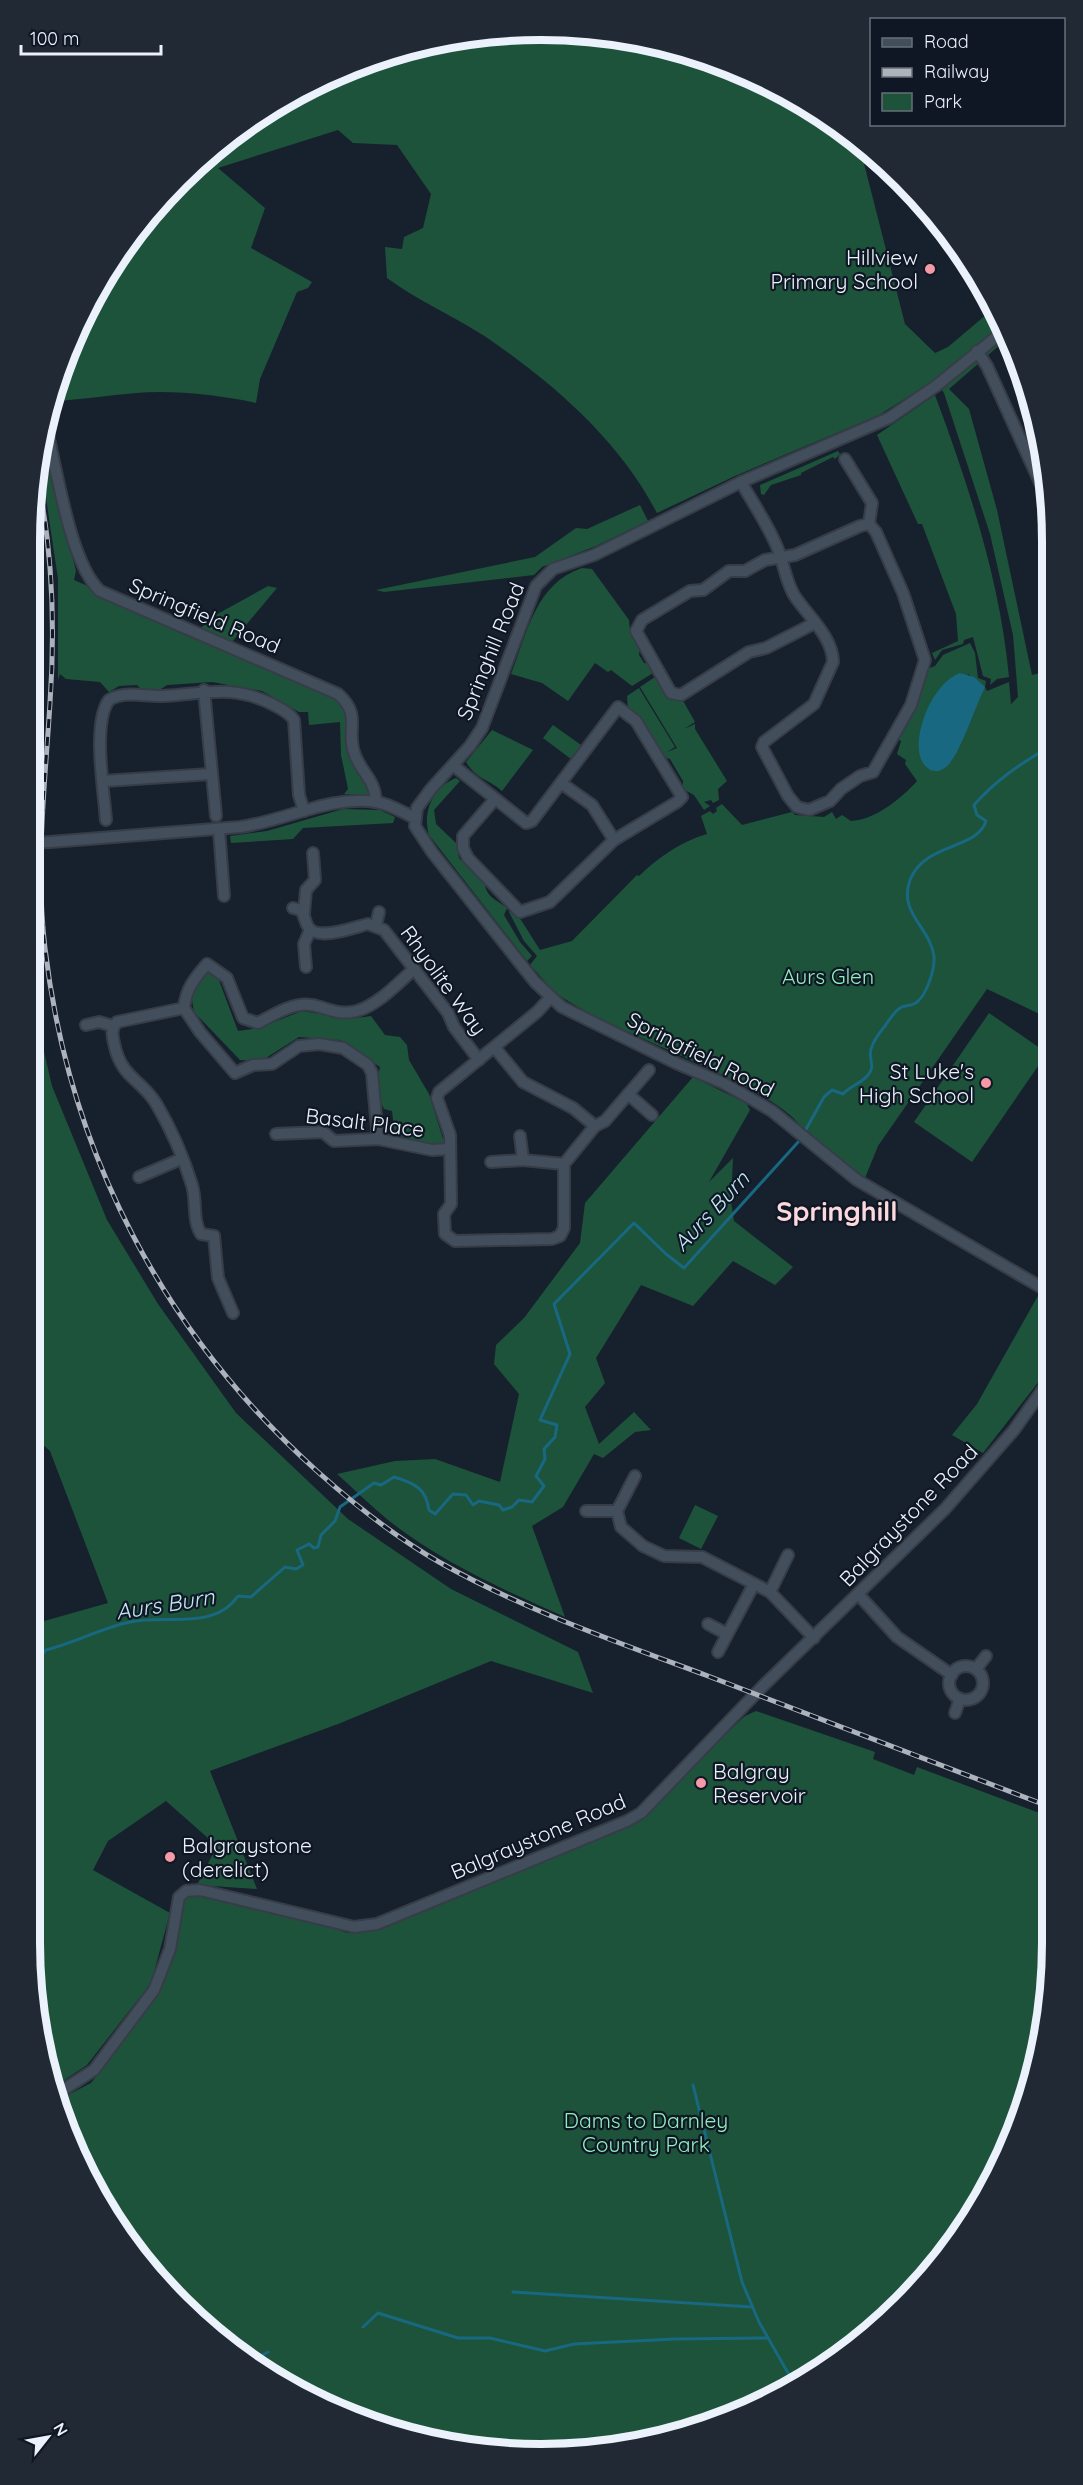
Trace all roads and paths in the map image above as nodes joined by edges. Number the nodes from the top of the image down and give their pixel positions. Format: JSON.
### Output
{"nodes":[{"id":1,"x":998,"y":335,"type":"edge"},
{"id":2,"x":977,"y":351,"type":"junction"},
{"id":3,"x":50,"y":444,"type":"edge"},
{"id":4,"x":845,"y":459,"type":"dead end"},
{"id":5,"x":1037,"y":469,"type":"edge"},
{"id":6,"x":741,"y":482,"type":"junction"},
{"id":7,"x":869,"y":524,"type":"junction"},
{"id":8,"x":781,"y":558,"type":"junction"},
{"id":9,"x":815,"y":623,"type":"junction"},
{"id":10,"x":204,"y":690,"type":"junction"},
{"id":11,"x":454,"y":765,"type":"junction"},
{"id":12,"x":211,"y":774,"type":"junction"},
{"id":13,"x":104,"y":781,"type":"junction"},
{"id":14,"x":561,"y":783,"type":"junction"},
{"id":15,"x":495,"y":799,"type":"junction"},
{"id":16,"x":376,"y":802,"type":"junction"},
{"id":17,"x":304,"y":811,"type":"junction"},
{"id":18,"x":216,"y":816,"type":"dead end"},
{"id":19,"x":415,"y":818,"type":"junction"},
{"id":20,"x":106,"y":820,"type":"dead end"},
{"id":21,"x":219,"y":829,"type":"junction"},
{"id":22,"x":614,"y":840,"type":"junction"},
{"id":23,"x":40,"y":842,"type":"edge"},
{"id":24,"x":313,"y":854,"type":"dead end"},
{"id":25,"x":224,"y":896,"type":"dead end"},
{"id":26,"x":379,"y":912,"type":"dead end"},
{"id":27,"x":376,"y":925,"type":"junction"},
{"id":28,"x":310,"y":930,"type":"junction"},
{"id":29,"x":306,"y":967,"type":"dead end"},
{"id":30,"x":414,"y":969,"type":"junction"},
{"id":31,"x":550,"y":998,"type":"junction"},
{"id":32,"x":184,"y":1008,"type":"junction"},
{"id":33,"x":86,"y":1024,"type":"dead end"},
{"id":34,"x":113,"y":1026,"type":"junction"},
{"id":35,"x":495,"y":1048,"type":"junction"},
{"id":36,"x":479,"y":1060,"type":"junction"},
{"id":37,"x":649,"y":1070,"type":"dead end"},
{"id":38,"x":628,"y":1094,"type":"junction"},
{"id":39,"x":652,"y":1115,"type":"dead end"},
{"id":40,"x":595,"y":1126,"type":"junction"},
{"id":41,"x":276,"y":1134,"type":"dead end"},
{"id":42,"x":520,"y":1136,"type":"dead end"},
{"id":43,"x":378,"y":1140,"type":"junction"},
{"id":44,"x":449,"y":1149,"type":"junction"},
{"id":45,"x":181,"y":1159,"type":"junction"},
{"id":46,"x":523,"y":1160,"type":"junction"},
{"id":47,"x":491,"y":1162,"type":"dead end"},
{"id":48,"x":564,"y":1164,"type":"junction"},
{"id":49,"x":139,"y":1177,"type":"dead end"},
{"id":50,"x":1042,"y":1288,"type":"edge"},
{"id":51,"x":232,"y":1313,"type":"dead end"},
{"id":52,"x":1042,"y":1390,"type":"edge"},
{"id":53,"x":635,"y":1476,"type":"dead end"},
{"id":54,"x":586,"y":1511,"type":"dead end"},
{"id":55,"x":617,"y":1511,"type":"junction"},
{"id":56,"x":788,"y":1555,"type":"dead end"},
{"id":57,"x":754,"y":1584,"type":"junction"},
{"id":58,"x":770,"y":1592,"type":"junction"},
{"id":59,"x":858,"y":1594,"type":"junction"},
{"id":60,"x":708,"y":1624,"type":"dead end"},
{"id":61,"x":727,"y":1634,"type":"junction"},
{"id":62,"x":814,"y":1638,"type":"junction"},
{"id":63,"x":718,"y":1652,"type":"dead end"},
{"id":64,"x":986,"y":1656,"type":"dead end"},
{"id":65,"x":975,"y":1669,"type":"junction"},
{"id":66,"x":952,"y":1675,"type":"junction"},
{"id":67,"x":960,"y":1699,"type":"junction"},
{"id":68,"x":955,"y":1713,"type":"dead end"},
{"id":69,"x":63,"y":2090,"type":"edge"}],
"edges":[{"from":1,"to":2,"type":"street","name":"Springhill Road"},
{"from":2,"to":5,"type":"street"},
{"from":2,"to":6,"type":"street","name":"Springhill Road"},
{"from":3,"to":16,"type":"street","name":"Springfield Road"},
{"from":4,"to":7,"type":"street"},
{"from":6,"to":8,"type":"street"},
{"from":6,"to":11,"type":"street","name":"Springhill Road"},
{"from":7,"to":8,"type":"street"},
{"from":7,"to":9,"type":"street"},
{"from":8,"to":9,"type":"street"},
{"from":8,"to":9,"type":"street"},
{"from":10,"to":12,"type":"street"},
{"from":10,"to":13,"type":"street"},
{"from":10,"to":17,"type":"street"},
{"from":11,"to":15,"type":"street"},
{"from":11,"to":19,"type":"street","name":"Springhill Road"},
{"from":12,"to":13,"type":"street"},
{"from":12,"to":18,"type":"street"},
{"from":13,"to":20,"type":"street"},
{"from":14,"to":15,"type":"street"},
{"from":14,"to":22,"type":"street"},
{"from":14,"to":22,"type":"street"},
{"from":15,"to":22,"type":"street"},
{"from":16,"to":17,"type":"street"},
{"from":16,"to":19,"type":"street"},
{"from":17,"to":21,"type":"street"},
{"from":19,"to":31,"type":"street","name":"Springfield Road"},
{"from":21,"to":23,"type":"street","bridge":true},
{"from":21,"to":25,"type":"street"},
{"from":24,"to":28,"type":"street"},
{"from":26,"to":27,"type":"street","name":"Rhyolite Way"},
{"from":27,"to":28,"type":"street","name":"Rhyolite Way"},
{"from":27,"to":30,"type":"street","name":"Rhyolite Way"},
{"from":28,"to":29,"type":"street"},
{"from":30,"to":32,"type":"street"},
{"from":30,"to":36,"type":"street","name":"Rhyolite Way"},
{"from":31,"to":35,"type":"street"},
{"from":31,"to":50,"type":"street","name":"Springfield Road"},
{"from":32,"to":34,"type":"street"},
{"from":32,"to":43,"type":"street"},
{"from":33,"to":34,"type":"street"},
{"from":34,"to":45,"type":"street"},
{"from":35,"to":36,"type":"street"},
{"from":35,"to":40,"type":"street"},
{"from":36,"to":44,"type":"street"},
{"from":37,"to":38,"type":"street"},
{"from":38,"to":39,"type":"street"},
{"from":38,"to":40,"type":"street"},
{"from":40,"to":48,"type":"street"},
{"from":41,"to":43,"type":"street","name":"Basalt Place"},
{"from":42,"to":46,"type":"street"},
{"from":43,"to":44,"type":"street","name":"Basalt Place"},
{"from":44,"to":48,"type":"street"},
{"from":45,"to":49,"type":"street"},
{"from":45,"to":51,"type":"street"},
{"from":46,"to":47,"type":"street"},
{"from":46,"to":48,"type":"street"},
{"from":52,"to":59,"type":"street","name":"Balgraystone Road"},
{"from":53,"to":55,"type":"street"},
{"from":54,"to":55,"type":"street"},
{"from":55,"to":57,"type":"street"},
{"from":56,"to":58,"type":"street"},
{"from":57,"to":58,"type":"street"},
{"from":57,"to":61,"type":"street"},
{"from":58,"to":62,"type":"street"},
{"from":59,"to":62,"type":"street","name":"Balgraystone Road"},
{"from":59,"to":66,"type":"street"},
{"from":60,"to":61,"type":"street"},
{"from":61,"to":63,"type":"street"},
{"from":62,"to":69,"type":"street","name":"Balgraystone Road"},
{"from":64,"to":65,"type":"street"},
{"from":65,"to":66,"type":"street"},
{"from":65,"to":67,"type":"street"},
{"from":66,"to":67,"type":"street"},
{"from":67,"to":68,"type":"street"}]}
